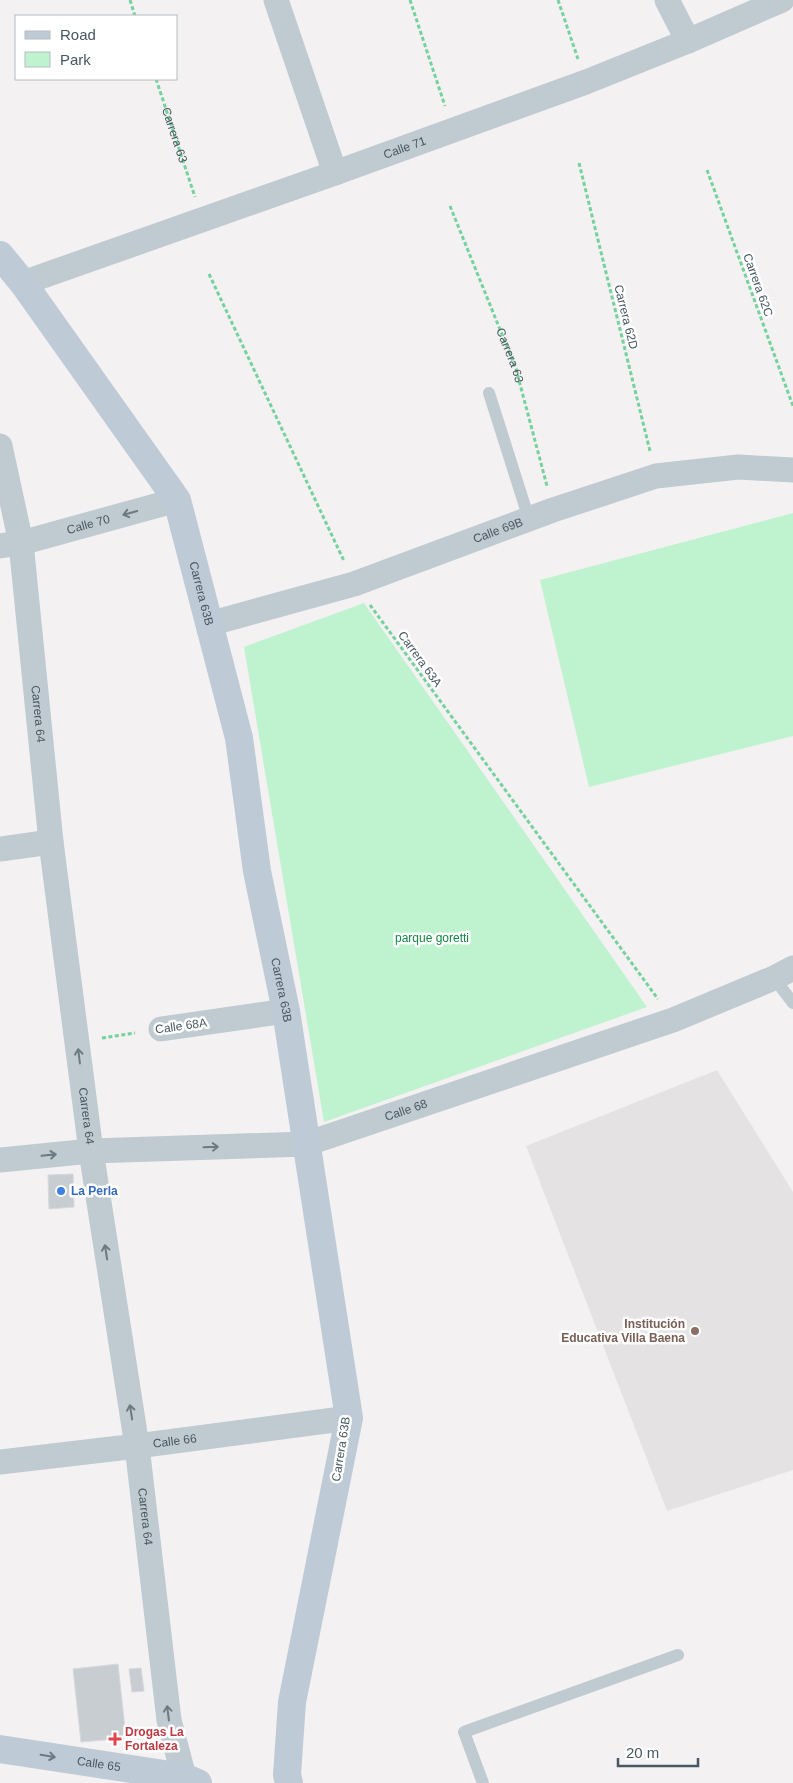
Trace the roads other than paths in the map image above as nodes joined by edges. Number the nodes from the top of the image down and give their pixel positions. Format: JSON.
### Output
{"nodes":[{"id":1,"x":276,"y":0,"type":"edge"},
{"id":2,"x":667,"y":0,"type":"edge"},
{"id":3,"x":782,"y":0,"type":"edge"},
{"id":4,"x":688,"y":41,"type":"junction"},
{"id":5,"x":335,"y":173,"type":"junction"},
{"id":6,"x":0,"y":254,"type":"edge"},
{"id":7,"x":23,"y":283,"type":"junction"},
{"id":8,"x":489,"y":393,"type":"dead end"},
{"id":9,"x":0,"y":446,"type":"edge"},
{"id":10,"x":793,"y":470,"type":"edge"},
{"id":11,"x":177,"y":500,"type":"junction"},
{"id":12,"x":529,"y":519,"type":"junction"},
{"id":13,"x":10,"y":544,"type":"edge"},
{"id":14,"x":209,"y":624,"type":"junction"},
{"id":15,"x":51,"y":842,"type":"junction"},
{"id":16,"x":0,"y":849,"type":"edge"},
{"id":17,"x":784,"y":973,"type":"edge"},
{"id":18,"x":793,"y":1004,"type":"edge"},
{"id":19,"x":286,"y":1011,"type":"junction"},
{"id":20,"x":161,"y":1029,"type":"road end"},
{"id":21,"x":306,"y":1144,"type":"junction"},
{"id":22,"x":91,"y":1151,"type":"junction"},
{"id":23,"x":0,"y":1160,"type":"edge"},
{"id":24,"x":349,"y":1418,"type":"junction"},
{"id":25,"x":137,"y":1446,"type":"junction"},
{"id":26,"x":0,"y":1462,"type":"edge"},
{"id":27,"x":678,"y":1655,"type":"dead end"},
{"id":28,"x":0,"y":1749,"type":"edge"},
{"id":29,"x":187,"y":1781,"type":"edge"},
{"id":30,"x":289,"y":1783,"type":"edge"},
{"id":31,"x":483,"y":1783,"type":"edge"}],
"edges":[{"from":1,"to":5,"type":"street"},
{"from":2,"to":4,"type":"street"},
{"from":3,"to":4,"type":"street","name":"Calle 71"},
{"from":4,"to":5,"type":"street","name":"Calle 71"},
{"from":5,"to":7,"type":"street","name":"Calle 71"},
{"from":6,"to":7,"type":"main road","name":"Carrera 63B"},
{"from":7,"to":11,"type":"main road","name":"Carrera 63B"},
{"from":8,"to":12,"type":"lane"},
{"from":9,"to":13,"type":"street","name":"Carrera 64"},
{"from":10,"to":12,"type":"street","name":"Calle 69B"},
{"from":11,"to":13,"type":"street","name":"Calle 70","one_way":true},
{"from":11,"to":14,"type":"main road","name":"Carrera 63B"},
{"from":12,"to":14,"type":"street","name":"Calle 69B"},
{"from":13,"to":15,"type":"street","name":"Carrera 64"},
{"from":14,"to":19,"type":"main road","name":"Carrera 63B"},
{"from":15,"to":16,"type":"street"},
{"from":22,"to":15,"type":"street","name":"Carrera 64","one_way":true},
{"from":17,"to":18,"type":"lane"},
{"from":17,"to":21,"type":"street","name":"Calle 68"},
{"from":19,"to":20,"type":"street","name":"Calle 68A"},
{"from":19,"to":21,"type":"main road","name":"Carrera 63B"},
{"from":22,"to":21,"type":"street","name":"Calle 68","one_way":true},
{"from":21,"to":24,"type":"main road","name":"Carrera 63B"},
{"from":23,"to":22,"type":"street","name":"Calle 68","one_way":true},
{"from":25,"to":22,"type":"street","name":"Carrera 64","one_way":true},
{"from":24,"to":25,"type":"street","name":"Calle 66"},
{"from":24,"to":30,"type":"main road","name":"Carrera 63B"},
{"from":25,"to":26,"type":"street","name":"Calle 66"},
{"from":29,"to":25,"type":"street","name":"Carrera 64","one_way":true},
{"from":27,"to":31,"type":"lane"},
{"from":28,"to":29,"type":"main road","name":"Calle 65","one_way":true}]}
